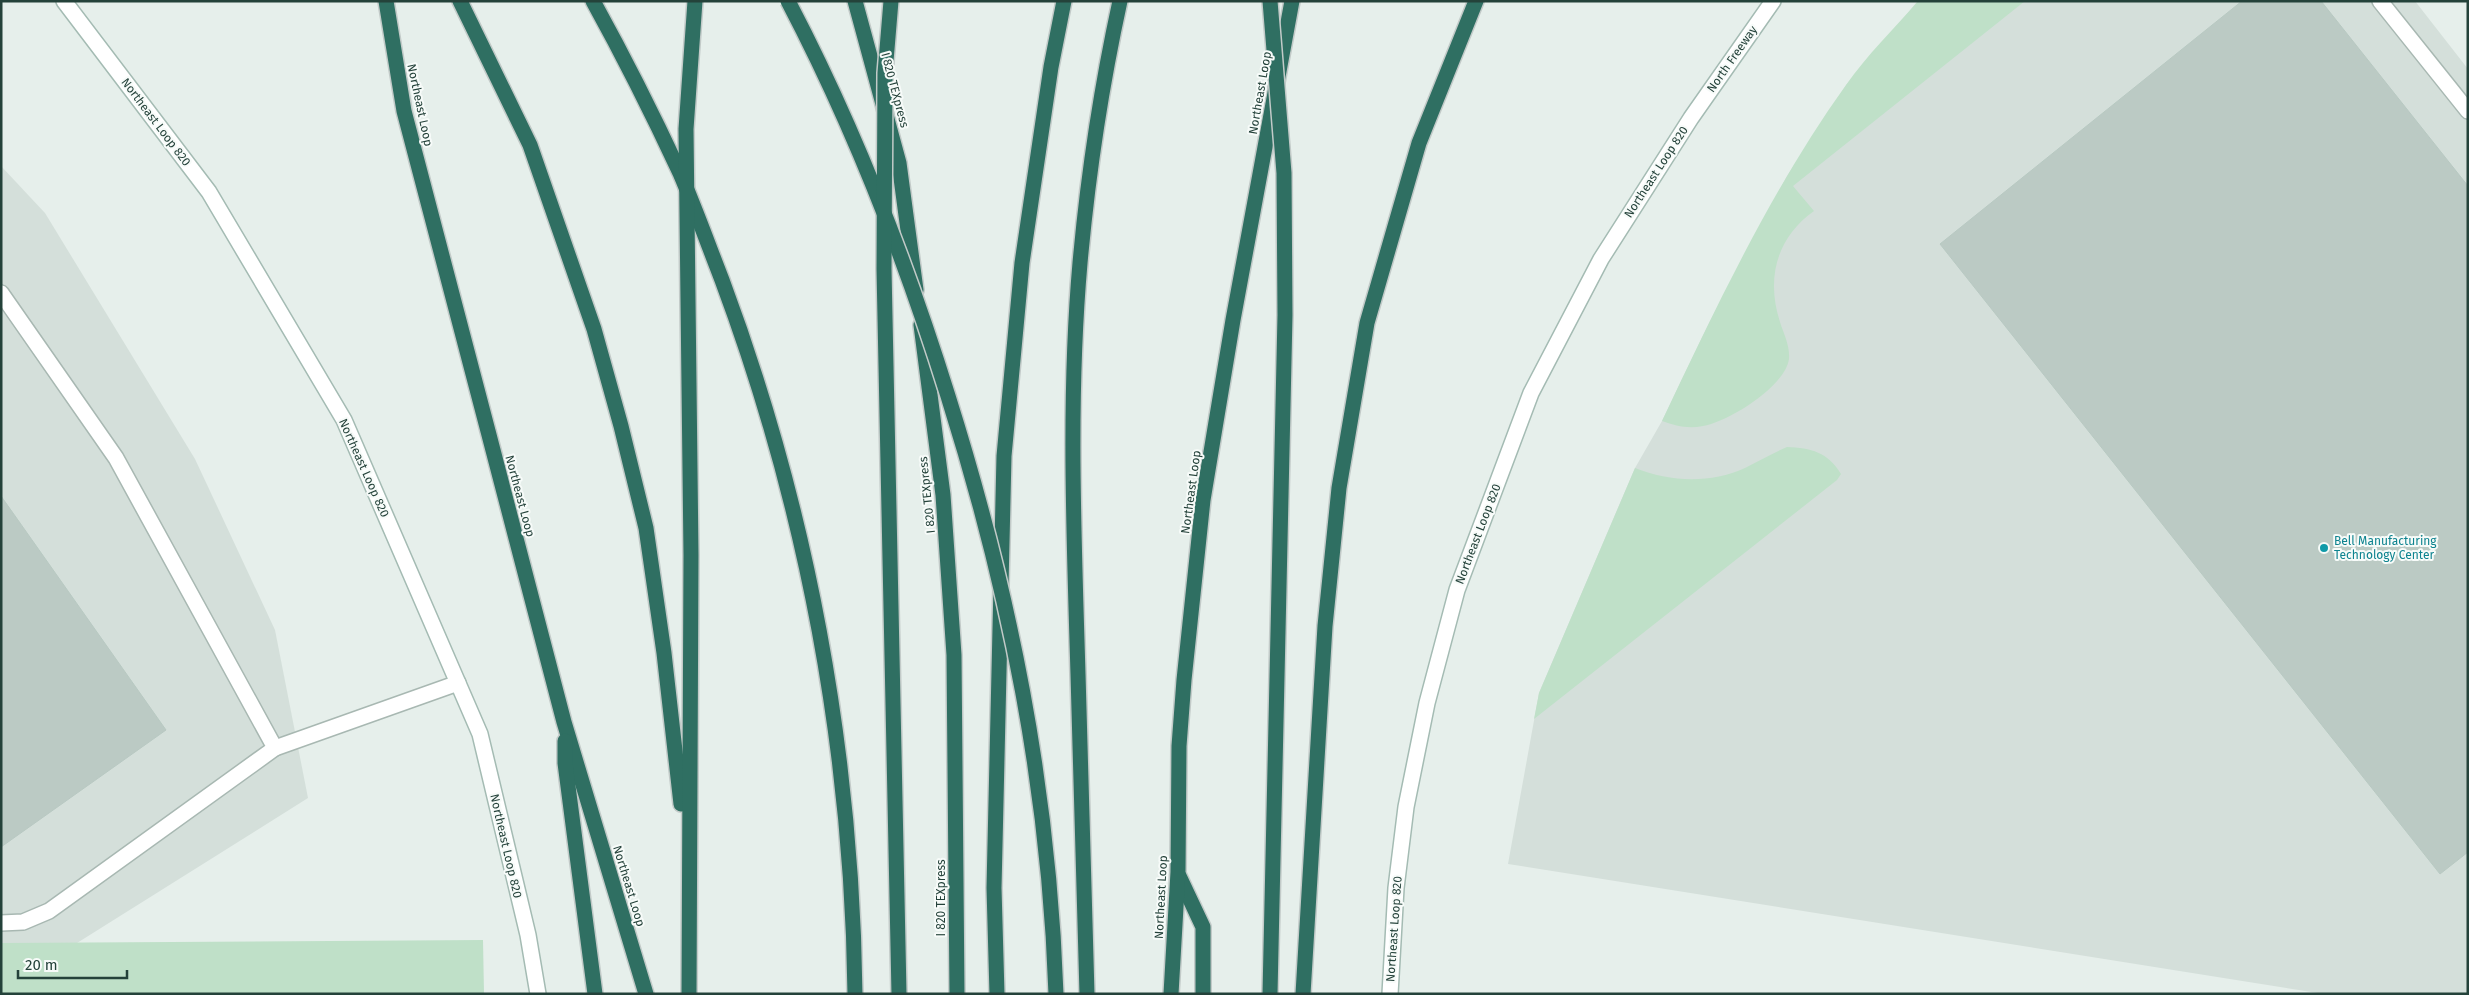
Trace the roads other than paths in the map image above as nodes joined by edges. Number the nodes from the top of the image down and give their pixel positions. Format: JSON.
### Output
{"nodes":[{"id":1,"x":64,"y":1,"type":"edge"},
{"id":2,"x":386,"y":1,"type":"edge"},
{"id":3,"x":460,"y":1,"type":"edge"},
{"id":4,"x":593,"y":1,"type":"edge"},
{"id":5,"x":696,"y":1,"type":"edge"},
{"id":6,"x":788,"y":1,"type":"edge"},
{"id":7,"x":855,"y":1,"type":"edge"},
{"id":8,"x":891,"y":1,"type":"edge"},
{"id":9,"x":1064,"y":1,"type":"edge"},
{"id":10,"x":1120,"y":1,"type":"edge"},
{"id":11,"x":1270,"y":1,"type":"edge"},
{"id":12,"x":1292,"y":1,"type":"edge"},
{"id":13,"x":1476,"y":1,"type":"edge"},
{"id":14,"x":1773,"y":1,"type":"edge"},
{"id":15,"x":2380,"y":1,"type":"edge"},
{"id":16,"x":2468,"y":111,"type":"edge"},
{"id":17,"x":1691,"y":118,"type":"joint"},
{"id":18,"x":1,"y":293,"type":"edge"},
{"id":19,"x":458,"y":683,"type":"junction"},
{"id":20,"x":564,"y":722,"type":"junction"},
{"id":21,"x":275,"y":748,"type":"junction"},
{"id":22,"x":1178,"y":872,"type":"junction"},
{"id":23,"x":688,"y":920,"type":"junction"},
{"id":24,"x":1,"y":923,"type":"edge"},
{"id":25,"x":538,"y":994,"type":"edge"},
{"id":26,"x":595,"y":994,"type":"edge"},
{"id":27,"x":646,"y":994,"type":"edge"},
{"id":28,"x":688,"y":994,"type":"edge"},
{"id":29,"x":855,"y":994,"type":"edge"},
{"id":30,"x":899,"y":994,"type":"edge"},
{"id":31,"x":957,"y":994,"type":"edge"},
{"id":32,"x":997,"y":994,"type":"edge"},
{"id":33,"x":1056,"y":994,"type":"edge"},
{"id":34,"x":1087,"y":994,"type":"edge"},
{"id":35,"x":1171,"y":994,"type":"edge"},
{"id":36,"x":1203,"y":994,"type":"edge"},
{"id":37,"x":1270,"y":994,"type":"edge"},
{"id":38,"x":1303,"y":994,"type":"edge"},
{"id":39,"x":1390,"y":994,"type":"edge"}],
"edges":[{"from":1,"to":19,"type":"main road","name":"Northeast Loop 820"},
{"from":2,"to":20,"type":"highway","name":"Northeast Loop"},
{"from":3,"to":23,"type":"highway"},
{"from":4,"to":29,"type":"highway"},
{"from":5,"to":23,"type":"highway"},
{"from":6,"to":33,"type":"highway","bridge":true},
{"from":7,"to":31,"type":"highway","name":"I 820 TEXpress"},
{"from":8,"to":30,"type":"highway","bridge":true},
{"from":9,"to":32,"type":"highway"},
{"from":10,"to":34,"type":"highway"},
{"from":11,"to":37,"type":"highway","bridge":true},
{"from":12,"to":22,"type":"highway","name":"Northeast Loop"},
{"from":13,"to":38,"type":"highway"},
{"from":14,"to":17,"type":"main road","name":"North Freeway"},
{"from":15,"to":16,"type":"main road"},
{"from":17,"to":39,"type":"main road","name":"Northeast Loop 820"},
{"from":18,"to":21,"type":"main road"},
{"from":19,"to":21,"type":"main road"},
{"from":19,"to":25,"type":"main road","name":"Northeast Loop 820"},
{"from":20,"to":26,"type":"highway"},
{"from":20,"to":27,"type":"highway","name":"Northeast Loop"},
{"from":21,"to":24,"type":"main road"},
{"from":22,"to":35,"type":"highway","name":"Northeast Loop"},
{"from":22,"to":36,"type":"highway"},
{"from":23,"to":28,"type":"highway"}]}
